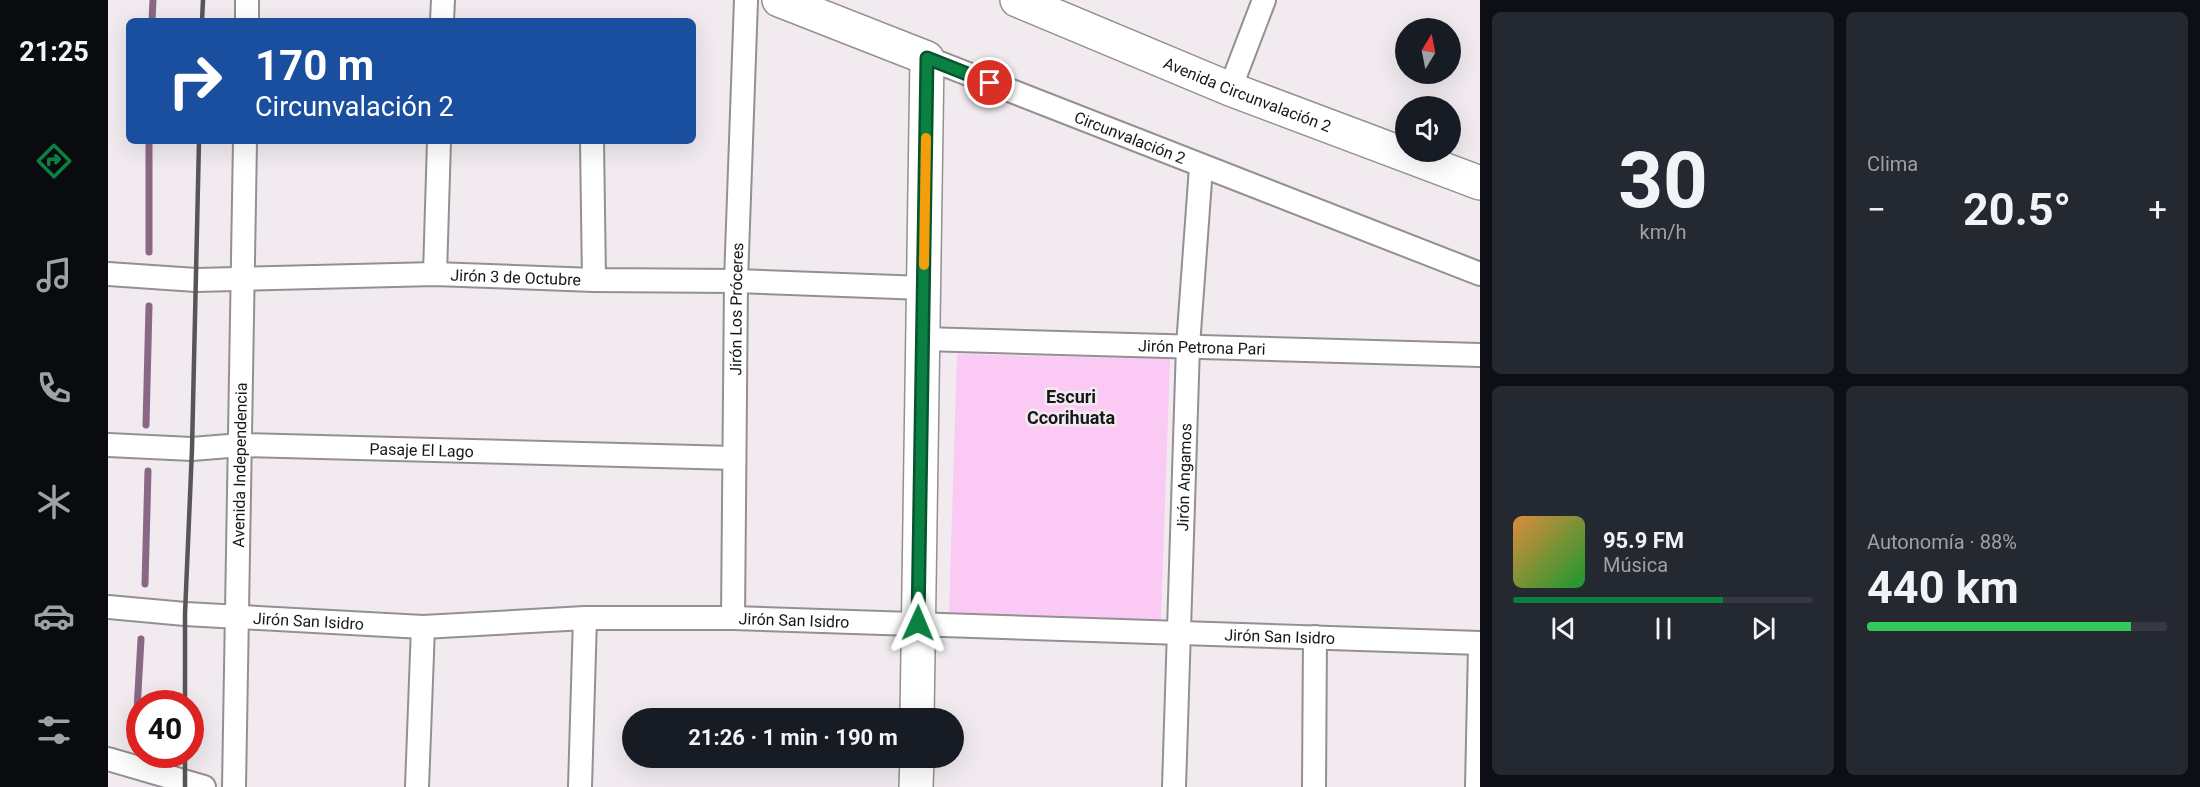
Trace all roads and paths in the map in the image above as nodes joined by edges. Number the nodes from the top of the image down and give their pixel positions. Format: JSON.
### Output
{"nodes":[{"id":1,"x":247,"y":0,"type":"edge"},
{"id":2,"x":443,"y":0,"type":"edge"},
{"id":3,"x":746,"y":0,"type":"edge"},
{"id":4,"x":779,"y":0,"type":"edge"},
{"id":5,"x":1017,"y":0,"type":"edge"},
{"id":6,"x":1264,"y":0,"type":"edge"},
{"id":7,"x":247,"y":18,"type":"edge"},
{"id":8,"x":442,"y":18,"type":"edge"},
{"id":9,"x":927,"y":58,"type":"junction"},
{"id":10,"x":1230,"y":89,"type":"junction"},
{"id":11,"x":245,"y":144,"type":"edge"},
{"id":12,"x":439,"y":144,"type":"edge"},
{"id":13,"x":592,"y":144,"type":"edge"},
{"id":14,"x":1201,"y":167,"type":"junction"},
{"id":15,"x":1478,"y":176,"type":"edge"},
{"id":16,"x":108,"y":274,"type":"edge"},
{"id":17,"x":435,"y":274,"type":"junction"},
{"id":18,"x":1480,"y":274,"type":"edge"},
{"id":19,"x":243,"y":278,"type":"junction"},
{"id":20,"x":594,"y":280,"type":"junction"},
{"id":21,"x":736,"y":281,"type":"junction"},
{"id":22,"x":924,"y":288,"type":"junction"},
{"id":23,"x":923,"y":339,"type":"junction"},
{"id":24,"x":1188,"y":346,"type":"junction"},
{"id":25,"x":1480,"y":356,"type":"edge"},
{"id":26,"x":108,"y":445,"type":"edge"},
{"id":27,"x":241,"y":445,"type":"junction"},
{"id":28,"x":734,"y":458,"type":"junction"},
{"id":29,"x":108,"y":608,"type":"edge"},
{"id":30,"x":236,"y":616,"type":"junction"},
{"id":31,"x":585,"y":618,"type":"junction"},
{"id":32,"x":733,"y":618,"type":"junction"},
{"id":33,"x":918,"y":623,"type":"junction"},
{"id":34,"x":423,"y":627,"type":"junction"},
{"id":35,"x":1179,"y":634,"type":"junction"},
{"id":36,"x":1315,"y":637,"type":"junction"},
{"id":37,"x":1480,"y":645,"type":"edge"},
{"id":38,"x":917,"y":708,"type":"edge"},
{"id":39,"x":108,"y":759,"type":"edge"},
{"id":40,"x":917,"y":768,"type":"edge"},
{"id":41,"x":204,"y":787,"type":"edge"},
{"id":42,"x":234,"y":787,"type":"edge"},
{"id":43,"x":417,"y":787,"type":"edge"},
{"id":44,"x":580,"y":787,"type":"edge"},
{"id":45,"x":916,"y":787,"type":"edge"},
{"id":46,"x":1174,"y":787,"type":"edge"},
{"id":47,"x":1314,"y":787,"type":"edge"},
{"id":48,"x":1476,"y":787,"type":"edge"}],
"edges":[{"from":1,"to":7,"type":"street"},
{"from":2,"to":8,"type":"street"},
{"from":3,"to":21,"type":"street","name":"Jirón Los Próceres"},
{"from":4,"to":9,"type":"street","name":"Circunvalación 2"},
{"from":5,"to":10,"type":"street","name":"Avenida Circunvalación 2"},
{"from":6,"to":10,"type":"street"},
{"from":9,"to":14,"type":"street","name":"Circunvalación 2"},
{"from":9,"to":22,"type":"street"},
{"from":10,"to":15,"type":"street","name":"Avenida Circunvalación 2"},
{"from":11,"to":19,"type":"street","name":"Avenida Independencia"},
{"from":12,"to":17,"type":"street"},
{"from":13,"to":20,"type":"street"},
{"from":14,"to":18,"type":"street","name":"Circunvalación 2"},
{"from":14,"to":24,"type":"street","name":"Jirón Angamos"},
{"from":16,"to":19,"type":"street","name":"Jirón 3 de Octubre"},
{"from":17,"to":19,"type":"street","name":"Jirón 3 de Octubre"},
{"from":17,"to":20,"type":"street","name":"Jirón 3 de Octubre"},
{"from":19,"to":27,"type":"street","name":"Avenida Independencia"},
{"from":20,"to":21,"type":"street","name":"Jirón 3 de Octubre"},
{"from":21,"to":22,"type":"street","name":"Jirón 3 de Octubre"},
{"from":21,"to":28,"type":"street","name":"Jirón Los Próceres"},
{"from":22,"to":23,"type":"street"},
{"from":23,"to":24,"type":"street","name":"Jirón Petrona Pari"},
{"from":23,"to":33,"type":"street"},
{"from":24,"to":25,"type":"street","name":"Jirón Petrona Pari"},
{"from":24,"to":35,"type":"street","name":"Jirón Angamos"},
{"from":26,"to":27,"type":"street","name":"Pasaje El Lago"},
{"from":27,"to":28,"type":"street","name":"Pasaje El Lago"},
{"from":27,"to":30,"type":"street","name":"Avenida Independencia"},
{"from":28,"to":32,"type":"street","name":"Jirón Los Próceres"},
{"from":29,"to":30,"type":"street","name":"Jirón San Isidro"},
{"from":30,"to":34,"type":"street","name":"Jirón San Isidro"},
{"from":30,"to":42,"type":"street","name":"Avenida Independencia"},
{"from":31,"to":32,"type":"street","name":"Jirón San Isidro"},
{"from":31,"to":34,"type":"street","name":"Jirón San Isidro"},
{"from":31,"to":44,"type":"street"},
{"from":32,"to":33,"type":"street","name":"Jirón San Isidro"},
{"from":33,"to":35,"type":"street","name":"Jirón San Isidro"},
{"from":33,"to":38,"type":"street"},
{"from":34,"to":43,"type":"street"},
{"from":35,"to":36,"type":"street","name":"Jirón San Isidro"},
{"from":35,"to":46,"type":"street","name":"Jirón Angamos"},
{"from":36,"to":37,"type":"street","name":"Jirón San Isidro"},
{"from":36,"to":47,"type":"street"},
{"from":37,"to":48,"type":"street"},
{"from":39,"to":41,"type":"street"},
{"from":40,"to":45,"type":"street"}]}
